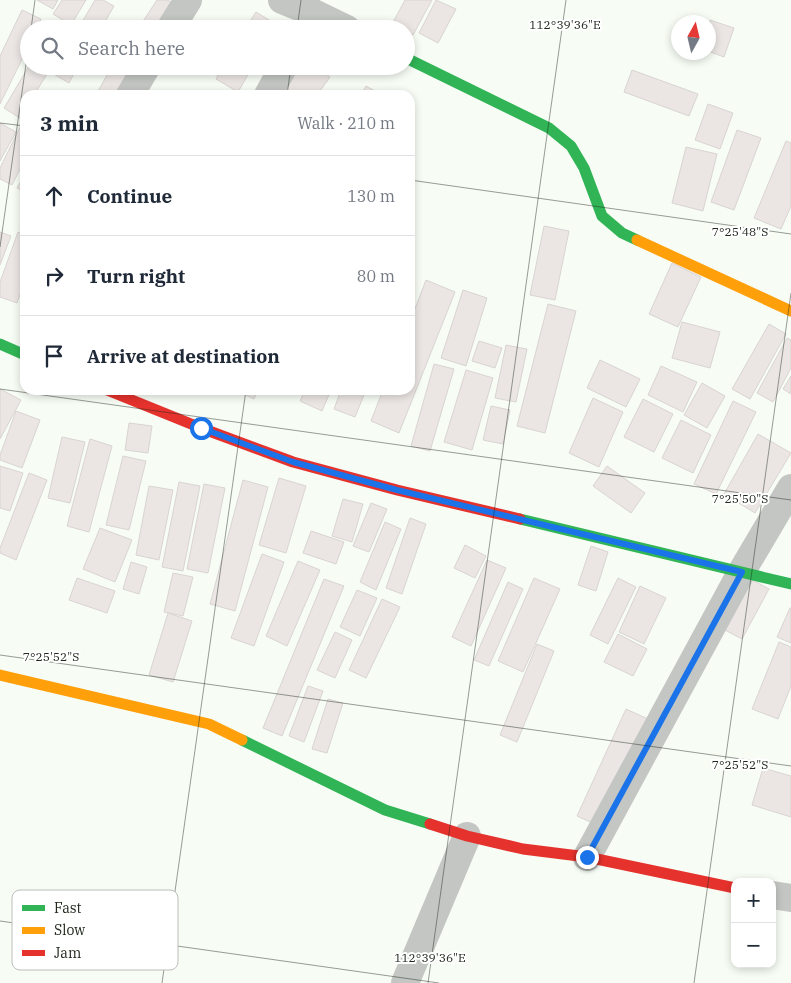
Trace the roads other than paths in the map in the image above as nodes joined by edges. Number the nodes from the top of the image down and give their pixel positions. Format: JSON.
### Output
{"nodes":[{"id":1,"x":188,"y":0,"type":"edge"},
{"id":2,"x":282,"y":0,"type":"edge"},
{"id":3,"x":176,"y":20,"type":"edge"},
{"id":4,"x":309,"y":20,"type":"edge"},
{"id":5,"x":415,"y":62,"type":"edge"},
{"id":6,"x":142,"y":75,"type":"edge"},
{"id":7,"x":279,"y":75,"type":"edge"},
{"id":8,"x":133,"y":90,"type":"edge"},
{"id":9,"x":271,"y":90,"type":"edge"},
{"id":10,"x":791,"y":311,"type":"edge"},
{"id":11,"x":0,"y":344,"type":"edge"},
{"id":12,"x":20,"y":353,"type":"edge"},
{"id":13,"x":118,"y":395,"type":"edge"},
{"id":14,"x":791,"y":488,"type":"edge"},
{"id":15,"x":742,"y":572,"type":"junction"},
{"id":16,"x":791,"y":584,"type":"edge"},
{"id":17,"x":0,"y":675,"type":"edge"},
{"id":18,"x":466,"y":836,"type":"junction"},
{"id":19,"x":587,"y":857,"type":"junction"},
{"id":20,"x":731,"y":887,"type":"edge"},
{"id":21,"x":776,"y":896,"type":"edge"},
{"id":22,"x":791,"y":898,"type":"edge"},
{"id":23,"x":405,"y":983,"type":"edge"}],
"edges":[{"from":1,"to":3,"type":"street"},
{"from":2,"to":4,"type":"street"},
{"from":5,"to":10,"type":"street"},
{"from":6,"to":8,"type":"street"},
{"from":7,"to":9,"type":"street"},
{"from":11,"to":12,"type":"street"},
{"from":13,"to":15,"type":"street"},
{"from":14,"to":15,"type":"street"},
{"from":15,"to":16,"type":"street"},
{"from":15,"to":19,"type":"street"},
{"from":17,"to":18,"type":"street"},
{"from":18,"to":19,"type":"street"},
{"from":18,"to":23,"type":"street"},
{"from":19,"to":20,"type":"street"},
{"from":21,"to":22,"type":"street"}]}
